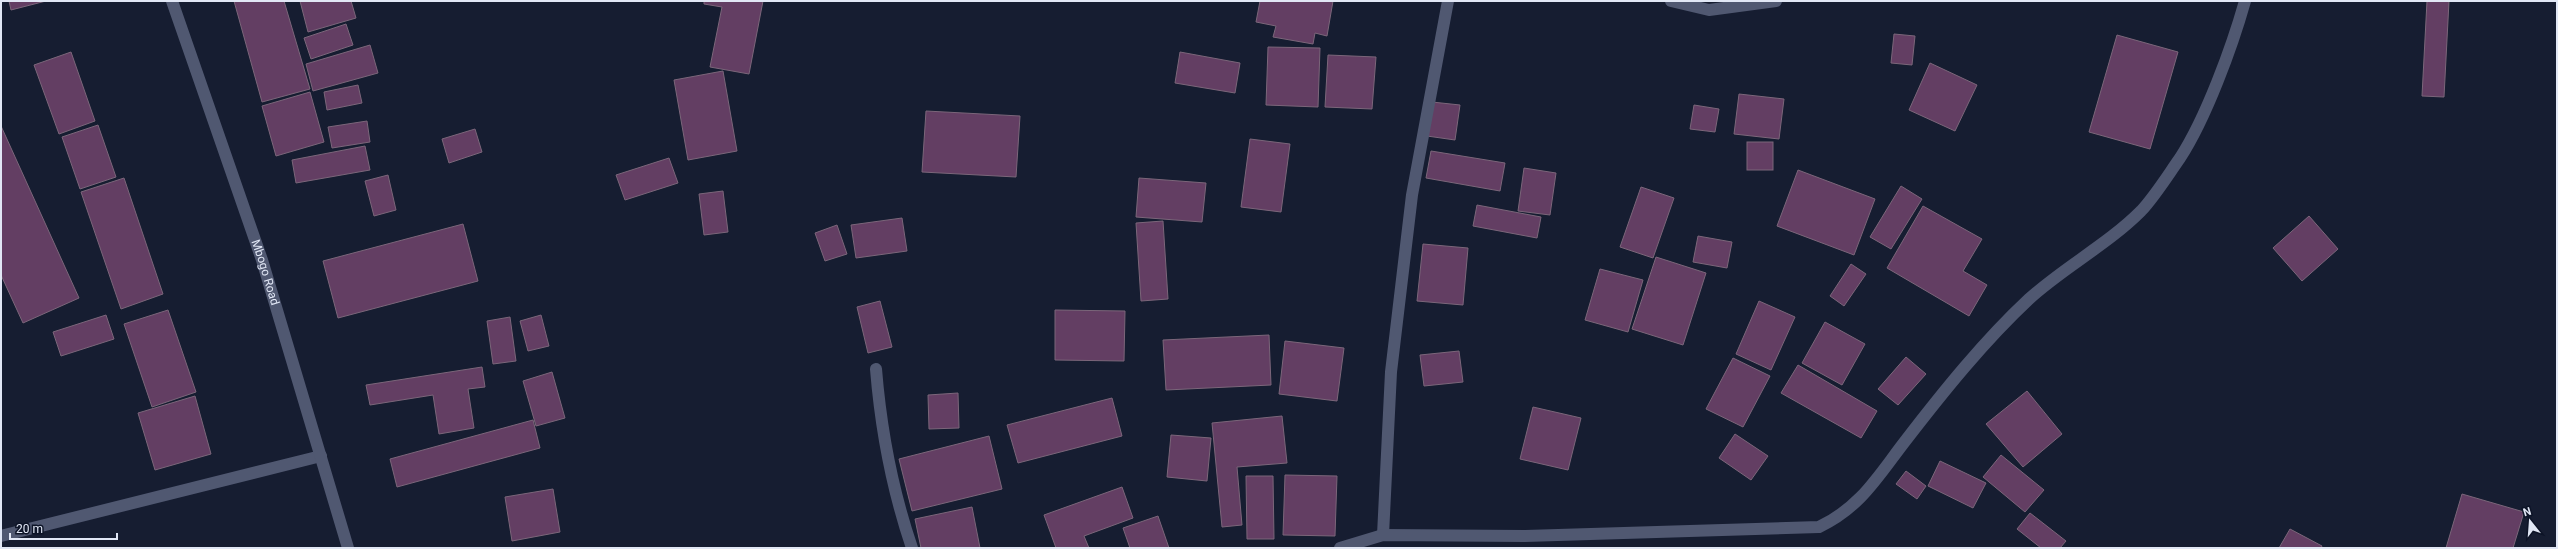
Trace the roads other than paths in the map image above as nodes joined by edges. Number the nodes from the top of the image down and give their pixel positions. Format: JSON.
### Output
{"nodes":[{"id":1,"x":172,"y":1,"type":"edge"},
{"id":2,"x":1448,"y":1,"type":"edge"},
{"id":3,"x":1671,"y":1,"type":"edge"},
{"id":4,"x":1776,"y":1,"type":"edge"},
{"id":5,"x":2245,"y":1,"type":"edge"},
{"id":6,"x":876,"y":369,"type":"dead end"},
{"id":7,"x":320,"y":456,"type":"junction"},
{"id":8,"x":1383,"y":535,"type":"junction"},
{"id":9,"x":1,"y":536,"type":"edge"},
{"id":10,"x":348,"y":548,"type":"edge"},
{"id":11,"x":912,"y":548,"type":"edge"},
{"id":12,"x":1340,"y":548,"type":"edge"}],
"edges":[{"from":1,"to":7,"type":"street","name":"Mbogo Road"},
{"from":2,"to":8,"type":"street"},
{"from":3,"to":4,"type":"street"},
{"from":5,"to":8,"type":"street"},
{"from":6,"to":11,"type":"street"},
{"from":7,"to":9,"type":"street"},
{"from":7,"to":10,"type":"street","name":"Mbogo Road"},
{"from":8,"to":12,"type":"street"}]}
